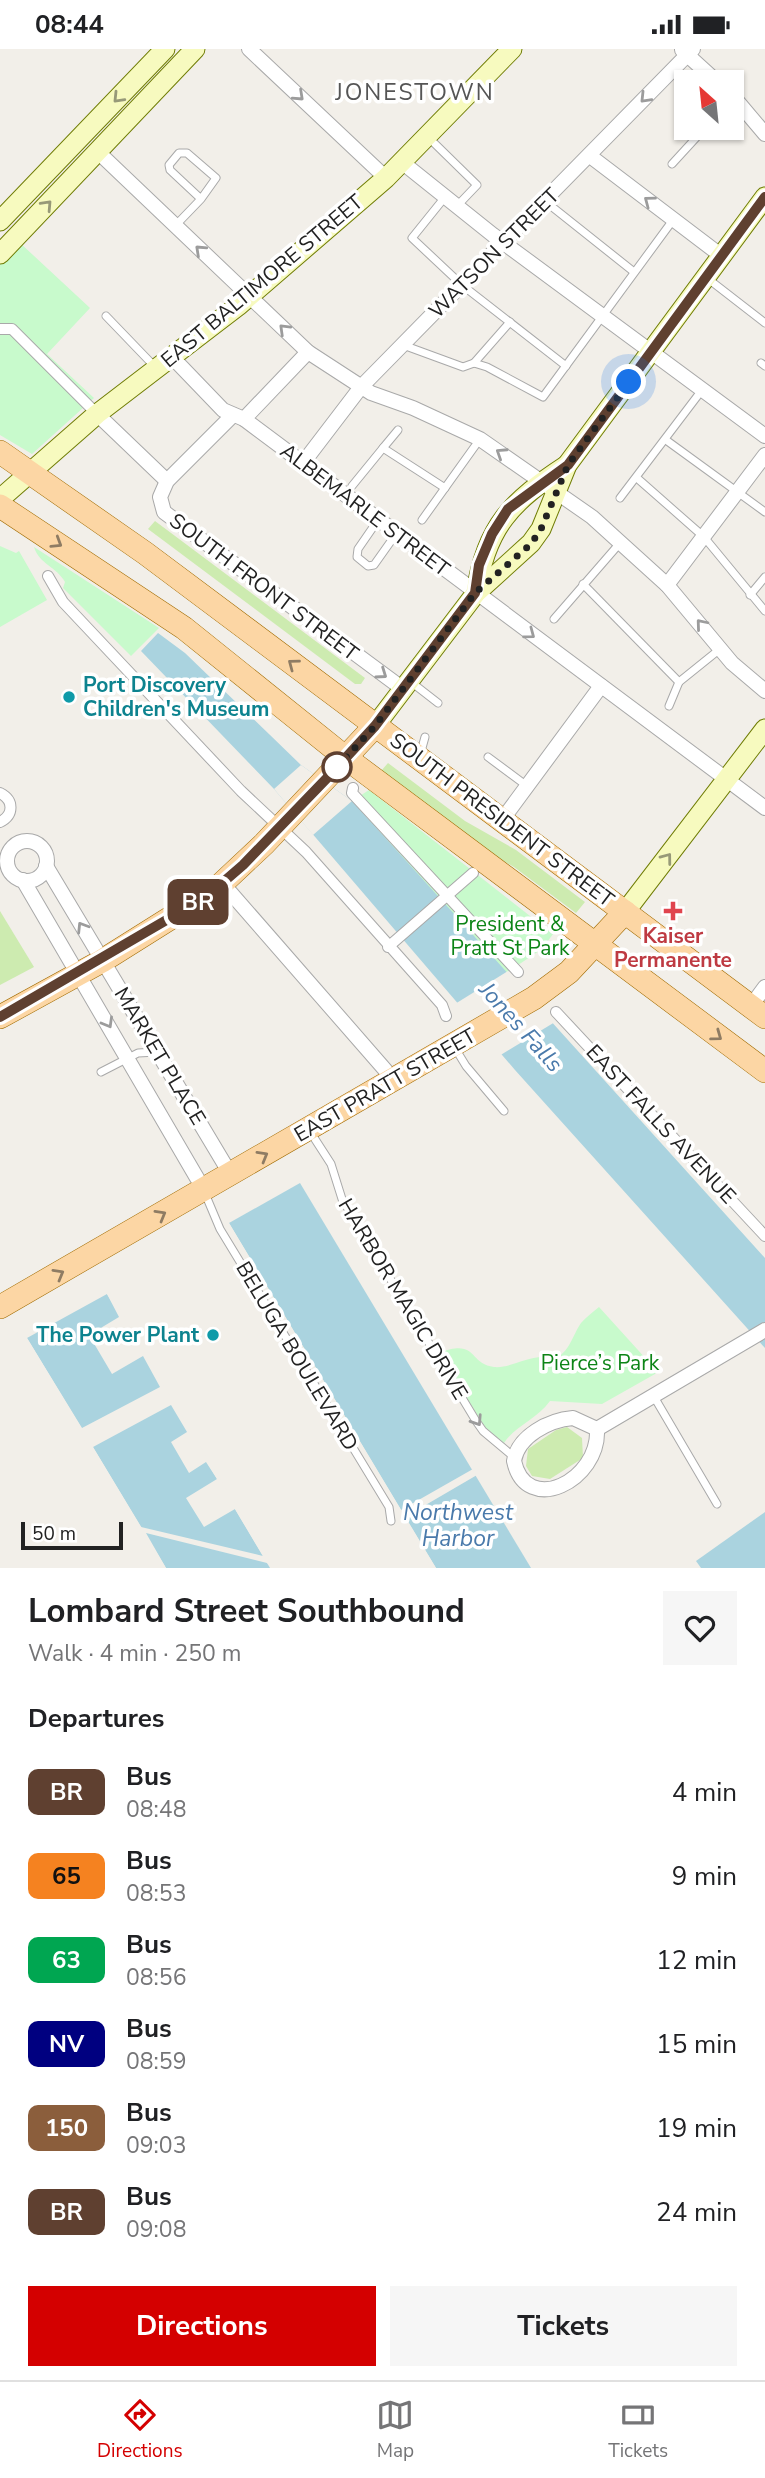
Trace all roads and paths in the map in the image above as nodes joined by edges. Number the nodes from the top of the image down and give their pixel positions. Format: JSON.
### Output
{"nodes":[{"id":1,"x":165,"y":49,"type":"edge"},
{"id":2,"x":195,"y":49,"type":"edge"},
{"id":3,"x":249,"y":49,"type":"edge"},
{"id":4,"x":512,"y":49,"type":"edge"},
{"id":5,"x":687,"y":51,"type":"edge"},
{"id":6,"x":705,"y":70,"type":"edge"},
{"id":7,"x":744,"y":110,"type":"edge"},
{"id":8,"x":765,"y":134,"type":"edge"},
{"id":9,"x":428,"y":138,"type":"junction"},
{"id":10,"x":694,"y":140,"type":"edge"},
{"id":11,"x":97,"y":151,"type":"junction"},
{"id":12,"x":590,"y":156,"type":"junction"},
{"id":13,"x":403,"y":163,"type":"junction"},
{"id":14,"x":672,"y":164,"type":"dead end"},
{"id":15,"x":386,"y":178,"type":"junction"},
{"id":16,"x":765,"y":197,"type":"edge"},
{"id":17,"x":201,"y":199,"type":"junction"},
{"id":18,"x":451,"y":201,"type":"junction"},
{"id":19,"x":546,"y":202,"type":"junction"},
{"id":20,"x":673,"y":220,"type":"junction"},
{"id":21,"x":0,"y":221,"type":"edge"},
{"id":22,"x":174,"y":226,"type":"junction"},
{"id":23,"x":504,"y":243,"type":"junction"},
{"id":24,"x":0,"y":254,"type":"edge"},
{"id":25,"x":723,"y":257,"type":"junction"},
{"id":26,"x":634,"y":272,"type":"junction"},
{"id":27,"x":707,"y":278,"type":"junction"},
{"id":28,"x":462,"y":285,"type":"junction"},
{"id":29,"x":250,"y":296,"type":"junction"},
{"id":30,"x":106,"y":316,"type":"dead end"},
{"id":31,"x":603,"y":317,"type":"junction"},
{"id":32,"x":510,"y":322,"type":"junction"},
{"id":33,"x":765,"y":323,"type":"edge"},
{"id":34,"x":0,"y":328,"type":"edge"},
{"id":35,"x":403,"y":345,"type":"junction"},
{"id":36,"x":308,"y":352,"type":"junction"},
{"id":37,"x":651,"y":352,"type":"junction"},
{"id":38,"x":164,"y":363,"type":"junction"},
{"id":39,"x":474,"y":363,"type":"junction"},
{"id":40,"x":566,"y":366,"type":"junction"},
{"id":41,"x":361,"y":387,"type":"junction"},
{"id":42,"x":703,"y":389,"type":"junction"},
{"id":43,"x":97,"y":414,"type":"junction"},
{"id":44,"x":239,"y":417,"type":"junction"},
{"id":45,"x":398,"y":430,"type":"dead end"},
{"id":46,"x":765,"y":436,"type":"edge"},
{"id":47,"x":480,"y":439,"type":"junction"},
{"id":48,"x":666,"y":440,"type":"junction"},
{"id":49,"x":383,"y":448,"type":"junction"},
{"id":50,"x":0,"y":452,"type":"edge"},
{"id":51,"x":765,"y":455,"type":"edge"},
{"id":52,"x":303,"y":463,"type":"junction"},
{"id":53,"x":31,"y":473,"type":"junction"},
{"id":54,"x":637,"y":478,"type":"junction"},
{"id":55,"x":167,"y":481,"type":"junction"},
{"id":56,"x":550,"y":486,"type":"junction"},
{"id":57,"x":352,"y":487,"type":"dead end"},
{"id":58,"x":445,"y":488,"type":"junction"},
{"id":59,"x":737,"y":492,"type":"junction"},
{"id":60,"x":620,"y":498,"type":"dead end"},
{"id":61,"x":0,"y":499,"type":"edge"},
{"id":62,"x":0,"y":506,"type":"edge"},
{"id":63,"x":765,"y":512,"type":"edge"},
{"id":64,"x":378,"y":520,"type":"junction"},
{"id":65,"x":422,"y":520,"type":"dead end"},
{"id":66,"x":396,"y":534,"type":"junction"},
{"id":67,"x":704,"y":537,"type":"junction"},
{"id":68,"x":621,"y":542,"type":"junction"},
{"id":69,"x":48,"y":576,"type":"dead end"},
{"id":70,"x":765,"y":577,"type":"edge"},
{"id":71,"x":583,"y":584,"type":"junction"},
{"id":72,"x":667,"y":585,"type":"junction"},
{"id":73,"x":475,"y":593,"type":"junction"},
{"id":74,"x":750,"y":595,"type":"junction"},
{"id":75,"x":765,"y":611,"type":"edge"},
{"id":76,"x":554,"y":619,"type":"dead end"},
{"id":77,"x":720,"y":649,"type":"junction"},
{"id":78,"x":679,"y":682,"type":"junction"},
{"id":79,"x":406,"y":685,"type":"junction"},
{"id":80,"x":601,"y":686,"type":"junction"},
{"id":81,"x":765,"y":691,"type":"edge"},
{"id":82,"x":438,"y":703,"type":"dead end"},
{"id":83,"x":669,"y":706,"type":"dead end"},
{"id":84,"x":375,"y":726,"type":"junction"},
{"id":85,"x":765,"y":729,"type":"edge"},
{"id":86,"x":488,"y":757,"type":"dead end"},
{"id":87,"x":346,"y":758,"type":"junction"},
{"id":88,"x":726,"y":779,"type":"junction"},
{"id":89,"x":527,"y":786,"type":"junction"},
{"id":90,"x":354,"y":788,"type":"dead end"},
{"id":91,"x":0,"y":793,"type":"edge"},
{"id":92,"x":765,"y":808,"type":"edge"},
{"id":93,"x":287,"y":820,"type":"junction"},
{"id":94,"x":502,"y":820,"type":"junction"},
{"id":95,"x":0,"y":822,"type":"edge"},
{"id":96,"x":4,"y":851,"type":"edge"},
{"id":97,"x":46,"y":866,"type":"junction"},
{"id":98,"x":473,"y":873,"type":"dead end"},
{"id":99,"x":23,"y":880,"type":"junction"},
{"id":100,"x":223,"y":884,"type":"junction"},
{"id":101,"x":448,"y":895,"type":"junction"},
{"id":102,"x":625,"y":912,"type":"junction"},
{"id":103,"x":595,"y":945,"type":"junction"},
{"id":104,"x":388,"y":947,"type":"junction"},
{"id":105,"x":102,"y":961,"type":"junction"},
{"id":106,"x":518,"y":972,"type":"dead end"},
{"id":107,"x":80,"y":974,"type":"junction"},
{"id":108,"x":765,"y":987,"type":"edge"},
{"id":109,"x":758,"y":1011,"type":"edge"},
{"id":110,"x":556,"y":1012,"type":"dead end"},
{"id":111,"x":446,"y":1016,"type":"dead end"},
{"id":112,"x":0,"y":1017,"type":"edge"},
{"id":113,"x":453,"y":1045,"type":"junction"},
{"id":114,"x":157,"y":1053,"type":"junction"},
{"id":115,"x":128,"y":1057,"type":"junction"},
{"id":116,"x":765,"y":1071,"type":"edge"},
{"id":117,"x":101,"y":1073,"type":"dead end"},
{"id":118,"x":394,"y":1080,"type":"junction"},
{"id":119,"x":504,"y":1111,"type":"dead end"},
{"id":120,"x":309,"y":1129,"type":"junction"},
{"id":121,"x":231,"y":1174,"type":"junction"},
{"id":122,"x":204,"y":1190,"type":"junction"},
{"id":123,"x":765,"y":1236,"type":"edge"},
{"id":124,"x":0,"y":1307,"type":"edge"},
{"id":125,"x":765,"y":1330,"type":"edge"},
{"id":126,"x":653,"y":1395,"type":"junction"},
{"id":127,"x":597,"y":1429,"type":"junction"},
{"id":128,"x":514,"y":1457,"type":"junction"},
{"id":129,"x":717,"y":1504,"type":"dead end"},
{"id":130,"x":391,"y":1521,"type":"dead end"}],
"edges":[{"from":1,"to":21,"type":"main road","one_way":true},
{"from":2,"to":11,"type":"main road"},
{"from":3,"to":15,"type":"street","one_way":true},
{"from":4,"to":9,"type":"main road","name":"EAST BALTIMORE STREET"},
{"from":5,"to":6,"type":"street"},
{"from":5,"to":12,"type":"street","name":"WATSON STREET","one_way":true},
{"from":7,"to":8,"type":"street"},
{"from":9,"to":13,"type":"main road","name":"EAST BALTIMORE STREET"},
{"from":9,"to":18,"type":"lane"},
{"from":10,"to":14,"type":"lane"},
{"from":11,"to":22,"type":"street"},
{"from":24,"to":11,"type":"main road","one_way":true},
{"from":12,"to":19,"type":"street","name":"WATSON STREET"},
{"from":20,"to":12,"type":"street","one_way":true},
{"from":13,"to":15,"type":"main road","name":"EAST BALTIMORE STREET"},
{"from":13,"to":18,"type":"street"},
{"from":15,"to":29,"type":"main road","name":"EAST BALTIMORE STREET"},
{"from":16,"to":25,"type":"main road"},
{"from":17,"to":17,"type":"lane"},
{"from":17,"to":22,"type":"lane"},
{"from":18,"to":23,"type":"street"},
{"from":18,"to":28,"type":"lane"},
{"from":19,"to":23,"type":"street","name":"WATSON STREET"},
{"from":19,"to":26,"type":"lane"},
{"from":20,"to":25,"type":"street"},
{"from":20,"to":26,"type":"lane"},
{"from":29,"to":22,"type":"street","one_way":true},
{"from":23,"to":28,"type":"street","name":"WATSON STREET"},
{"from":23,"to":31,"type":"street"},
{"from":25,"to":27,"type":"main road"},
{"from":26,"to":31,"type":"lane"},
{"from":27,"to":33,"type":"lane"},
{"from":27,"to":37,"type":"main road"},
{"from":28,"to":32,"type":"lane"},
{"from":28,"to":35,"type":"street","name":"WATSON STREET"},
{"from":36,"to":29,"type":"street","one_way":true},
{"from":29,"to":38,"type":"main road","name":"EAST BALTIMORE STREET"},
{"from":30,"to":38,"type":"lane"},
{"from":31,"to":37,"type":"street"},
{"from":31,"to":40,"type":"lane"},
{"from":32,"to":39,"type":"lane"},
{"from":32,"to":40,"type":"lane"},
{"from":34,"to":43,"type":"street"},
{"from":35,"to":39,"type":"lane"},
{"from":35,"to":41,"type":"street","name":"WATSON STREET"},
{"from":36,"to":41,"type":"street"},
{"from":36,"to":44,"type":"street"},
{"from":37,"to":42,"type":"street"},
{"from":37,"to":56,"type":"main road"},
{"from":38,"to":43,"type":"main road","name":"EAST BALTIMORE STREET"},
{"from":38,"to":44,"type":"street","name":"ALBEMARLE STREET"},
{"from":39,"to":40,"type":"lane"},
{"from":41,"to":47,"type":"street"},
{"from":41,"to":52,"type":"street","name":"WATSON STREET"},
{"from":42,"to":46,"type":"street"},
{"from":42,"to":48,"type":"lane"},
{"from":43,"to":53,"type":"main road","name":"EAST BALTIMORE STREET"},
{"from":43,"to":55,"type":"street","name":"SOUTH FRONT STREET"},
{"from":44,"to":52,"type":"street","name":"ALBEMARLE STREET"},
{"from":44,"to":55,"type":"street"},
{"from":45,"to":49,"type":"lane"},
{"from":56,"to":47,"type":"street","one_way":true},
{"from":47,"to":58,"type":"lane"},
{"from":48,"to":54,"type":"lane"},
{"from":48,"to":59,"type":"lane"},
{"from":49,"to":57,"type":"lane"},
{"from":49,"to":58,"type":"lane"},
{"from":50,"to":53,"type":"main road","name":"SOUTH PRESIDENT STREET"},
{"from":51,"to":59,"type":"street"},
{"from":52,"to":64,"type":"street","name":"ALBEMARLE STREET"},
{"from":53,"to":61,"type":"main road","name":"EAST BALTIMORE STREET"},
{"from":84,"to":53,"type":"main road","name":"SOUTH PRESIDENT STREET","one_way":true},
{"from":54,"to":60,"type":"lane"},
{"from":54,"to":67,"type":"lane"},
{"from":55,"to":79,"type":"street","name":"SOUTH FRONT STREET","one_way":true},
{"from":56,"to":68,"type":"street"},
{"from":56,"to":73,"type":"main road"},
{"from":56,"to":73,"type":"main road"},
{"from":58,"to":65,"type":"lane"},
{"from":59,"to":63,"type":"lane"},
{"from":59,"to":67,"type":"street"},
{"from":62,"to":87,"type":"main road","name":"SOUTH PRESIDENT STREET","one_way":true},
{"from":64,"to":66,"type":"street","name":"ALBEMARLE STREET"},
{"from":64,"to":66,"type":"lane"},
{"from":66,"to":73,"type":"street","name":"ALBEMARLE STREET"},
{"from":67,"to":72,"type":"street"},
{"from":67,"to":74,"type":"lane"},
{"from":68,"to":71,"type":"lane"},
{"from":68,"to":72,"type":"street"},
{"from":69,"to":93,"type":"street"},
{"from":70,"to":74,"type":"lane"},
{"from":71,"to":76,"type":"lane"},
{"from":71,"to":78,"type":"lane"},
{"from":77,"to":72,"type":"street","one_way":true},
{"from":73,"to":79,"type":"main road"},
{"from":73,"to":80,"type":"street","name":"ALBEMARLE STREET","one_way":true},
{"from":74,"to":75,"type":"lane"},
{"from":77,"to":78,"type":"lane"},
{"from":77,"to":81,"type":"street"},
{"from":78,"to":83,"type":"lane"},
{"from":79,"to":82,"type":"lane"},
{"from":79,"to":84,"type":"main road"},
{"from":80,"to":88,"type":"street","name":"ALBEMARLE STREET"},
{"from":80,"to":89,"type":"street"},
{"from":84,"to":87,"type":"main road"},
{"from":84,"to":94,"type":"main road","name":"SOUTH PRESIDENT STREET"},
{"from":85,"to":88,"type":"main road","name":"EAST PRATT STREET"},
{"from":86,"to":89,"type":"lane"},
{"from":87,"to":93,"type":"main road"},
{"from":87,"to":103,"type":"main road","name":"SOUTH PRESIDENT STREET"},
{"from":88,"to":92,"type":"street","name":"ALBEMARLE STREET"},
{"from":102,"to":88,"type":"main road","name":"EAST PRATT STREET","one_way":true},
{"from":89,"to":94,"type":"street"},
{"from":90,"to":101,"type":"street"},
{"from":91,"to":95,"type":"street"},
{"from":93,"to":100,"type":"main road"},
{"from":93,"to":104,"type":"street"},
{"from":94,"to":102,"type":"main road","name":"SOUTH PRESIDENT STREET"},
{"from":96,"to":97,"type":"street","name":"MARKET PLACE"},
{"from":96,"to":99,"type":"street","name":"MARKET PLACE"},
{"from":97,"to":99,"type":"street"},
{"from":105,"to":97,"type":"street","name":"MARKET PLACE","one_way":true},
{"from":98,"to":101,"type":"street"},
{"from":99,"to":107,"type":"street","name":"MARKET PLACE"},
{"from":100,"to":105,"type":"main road"},
{"from":100,"to":118,"type":"street"},
{"from":101,"to":104,"type":"street"},
{"from":101,"to":106,"type":"street"},
{"from":102,"to":103,"type":"main road","name":"EAST PRATT STREET"},
{"from":102,"to":109,"type":"main road","name":"SOUTH PRESIDENT STREET"},
{"from":103,"to":113,"type":"main road","name":"EAST PRATT STREET"},
{"from":103,"to":116,"type":"main road","name":"SOUTH PRESIDENT STREET","one_way":true},
{"from":104,"to":111,"type":"street"},
{"from":105,"to":107,"type":"main road"},
{"from":105,"to":114,"type":"street","name":"MARKET PLACE"},
{"from":107,"to":112,"type":"main road"},
{"from":107,"to":115,"type":"street","name":"MARKET PLACE","one_way":true},
{"from":108,"to":109,"type":"street"},
{"from":110,"to":123,"type":"street","name":"EAST FALLS AVENUE"},
{"from":113,"to":118,"type":"main road","name":"EAST PRATT STREET"},
{"from":113,"to":119,"type":"lane"},
{"from":114,"to":115,"type":"lane"},
{"from":114,"to":121,"type":"street","name":"MARKET PLACE"},
{"from":115,"to":117,"type":"lane"},
{"from":115,"to":122,"type":"street","name":"MARKET PLACE"},
{"from":118,"to":120,"type":"main road","name":"EAST PRATT STREET"},
{"from":121,"to":120,"type":"main road","name":"EAST PRATT STREET","one_way":true},
{"from":120,"to":128,"type":"lane","name":"HARBOR MAGIC DRIVE","one_way":true},
{"from":121,"to":122,"type":"main road","name":"EAST PRATT STREET"},
{"from":124,"to":122,"type":"main road","name":"EAST PRATT STREET","one_way":true},
{"from":122,"to":130,"type":"lane","name":"BELUGA BOULEVARD"},
{"from":125,"to":126,"type":"street"},
{"from":126,"to":127,"type":"street"},
{"from":126,"to":129,"type":"lane"},
{"from":127,"to":128,"type":"street"},
{"from":127,"to":128,"type":"street"}]}
